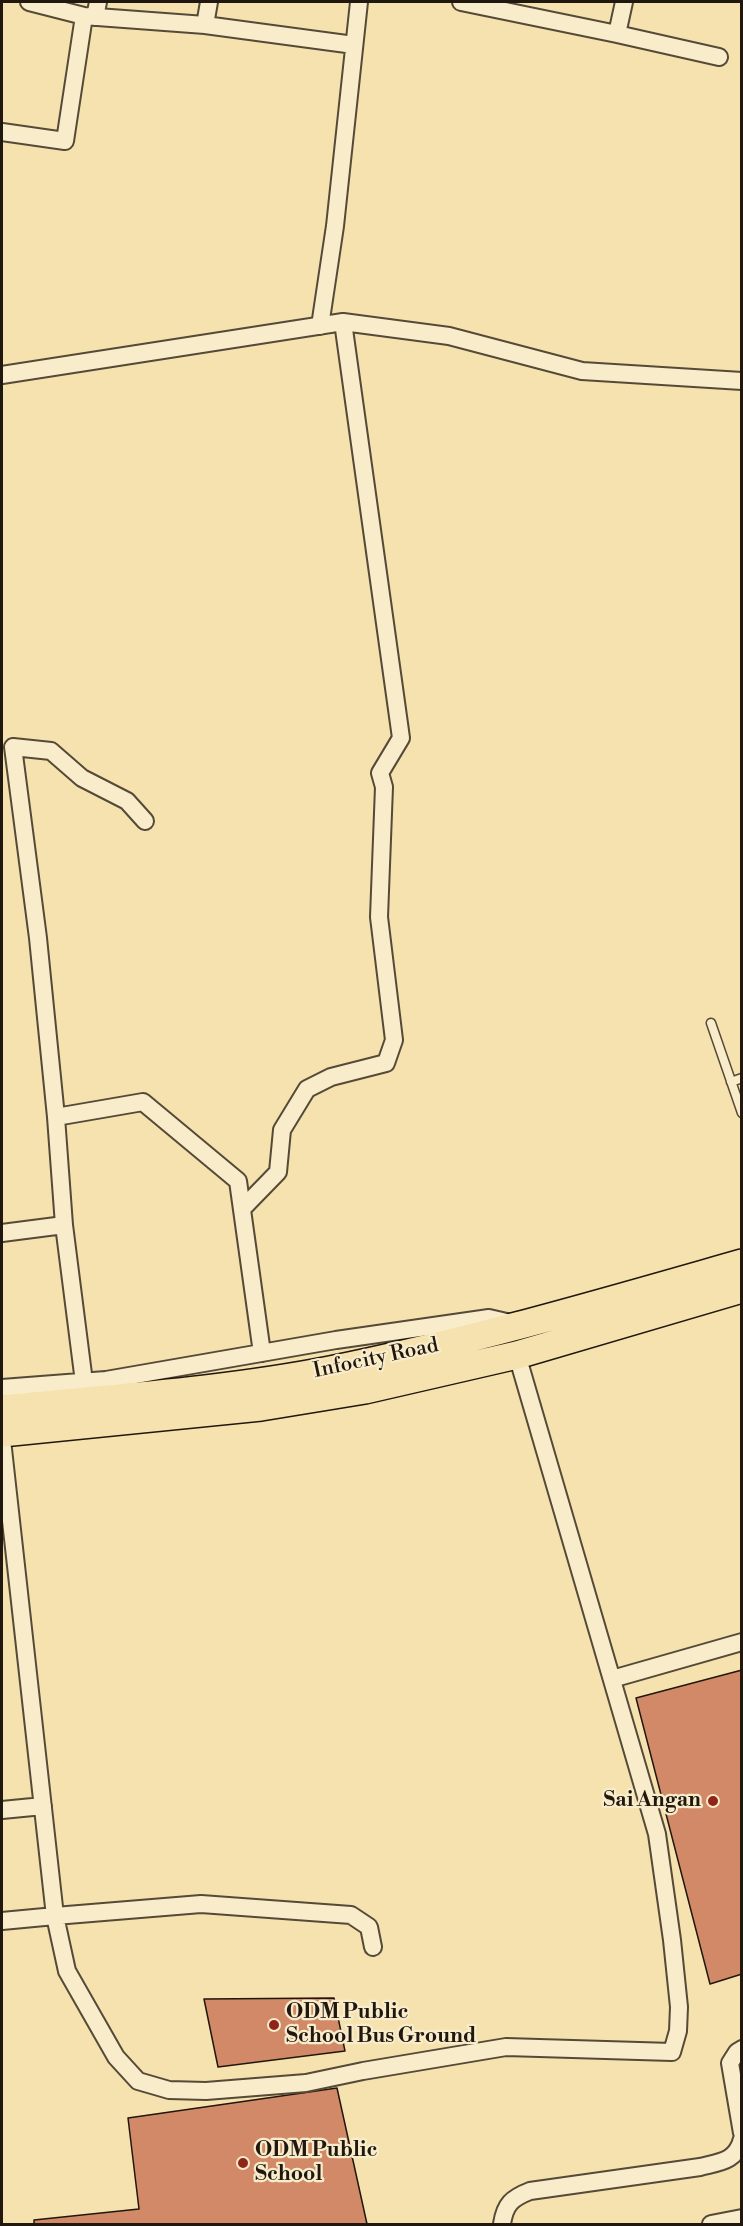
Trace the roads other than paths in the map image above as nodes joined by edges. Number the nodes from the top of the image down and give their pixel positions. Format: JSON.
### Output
{"nodes":[{"id":1,"x":29,"y":2,"type":"edge"},
{"id":2,"x":209,"y":2,"type":"edge"},
{"id":3,"x":359,"y":2,"type":"edge"},
{"id":4,"x":461,"y":2,"type":"edge"},
{"id":5,"x":624,"y":2,"type":"edge"},
{"id":6,"x":92,"y":12,"type":"edge"},
{"id":7,"x":205,"y":25,"type":"junction"},
{"id":8,"x":617,"y":34,"type":"junction"},
{"id":9,"x":354,"y":45,"type":"junction"},
{"id":10,"x":719,"y":57,"type":"dead end"},
{"id":11,"x":2,"y":132,"type":"edge"},
{"id":12,"x":343,"y":322,"type":"junction"},
{"id":13,"x":320,"y":326,"type":"junction"},
{"id":14,"x":2,"y":375,"type":"edge"},
{"id":15,"x":741,"y":381,"type":"edge"},
{"id":16,"x":145,"y":821,"type":"dead end"},
{"id":17,"x":711,"y":1023,"type":"dead end"},
{"id":18,"x":741,"y":1078,"type":"edge"},
{"id":19,"x":731,"y":1082,"type":"junction"},
{"id":20,"x":741,"y":1113,"type":"edge"},
{"id":21,"x":56,"y":1117,"type":"junction"},
{"id":22,"x":242,"y":1209,"type":"junction"},
{"id":23,"x":64,"y":1225,"type":"junction"},
{"id":24,"x":2,"y":1233,"type":"edge"},
{"id":25,"x":741,"y":1263,"type":"edge"},
{"id":26,"x":704,"y":1287,"type":"junction"},
{"id":27,"x":741,"y":1289,"type":"edge"},
{"id":28,"x":522,"y":1325,"type":"junction"},
{"id":29,"x":262,"y":1353,"type":"junction"},
{"id":30,"x":517,"y":1355,"type":"junction"},
{"id":31,"x":84,"y":1382,"type":"junction"},
{"id":32,"x":2,"y":1388,"type":"edge"},
{"id":33,"x":164,"y":1405,"type":"junction"},
{"id":34,"x":2,"y":1409,"type":"edge"},
{"id":35,"x":2,"y":1433,"type":"edge"},
{"id":36,"x":2,"y":1440,"type":"edge"},
{"id":37,"x":741,"y":1642,"type":"edge"},
{"id":38,"x":612,"y":1680,"type":"junction"},
{"id":39,"x":43,"y":1806,"type":"junction"},
{"id":40,"x":2,"y":1810,"type":"edge"},
{"id":41,"x":55,"y":1916,"type":"junction"},
{"id":42,"x":2,"y":1920,"type":"edge"},
{"id":43,"x":373,"y":1947,"type":"dead end"},
{"id":44,"x":741,"y":2049,"type":"edge"},
{"id":45,"x":741,"y":2133,"type":"edge"},
{"id":46,"x":741,"y":2139,"type":"edge"},
{"id":47,"x":741,"y":2218,"type":"edge"},
{"id":48,"x":502,"y":2224,"type":"edge"},
{"id":49,"x":711,"y":2224,"type":"edge"}],
"edges":[{"from":1,"to":6,"type":"street"},
{"from":2,"to":7,"type":"street"},
{"from":3,"to":9,"type":"street"},
{"from":4,"to":8,"type":"street"},
{"from":5,"to":8,"type":"street"},
{"from":6,"to":7,"type":"street"},
{"from":6,"to":11,"type":"street"},
{"from":7,"to":9,"type":"street"},
{"from":8,"to":10,"type":"street"},
{"from":9,"to":13,"type":"street"},
{"from":12,"to":13,"type":"street"},
{"from":12,"to":15,"type":"street"},
{"from":12,"to":22,"type":"street"},
{"from":13,"to":14,"type":"street"},
{"from":16,"to":21,"type":"street"},
{"from":17,"to":19,"type":"lane"},
{"from":18,"to":19,"type":"lane"},
{"from":19,"to":20,"type":"lane"},
{"from":21,"to":22,"type":"street"},
{"from":21,"to":23,"type":"street"},
{"from":22,"to":29,"type":"street"},
{"from":23,"to":24,"type":"street"},
{"from":23,"to":31,"type":"street"},
{"from":25,"to":26,"type":"main road","name":"Infocity Road"},
{"from":26,"to":27,"type":"main road","name":"Infocity Road"},
{"from":26,"to":28,"type":"main road","name":"Infocity Road"},
{"from":26,"to":30,"type":"main road","name":"Infocity Road"},
{"from":28,"to":29,"type":"street"},
{"from":28,"to":33,"type":"main road","name":"Infocity Road"},
{"from":29,"to":31,"type":"street"},
{"from":30,"to":33,"type":"main road","name":"Infocity Road"},
{"from":30,"to":38,"type":"street"},
{"from":31,"to":32,"type":"street"},
{"from":33,"to":34,"type":"main road","name":"Infocity Road"},
{"from":33,"to":35,"type":"main road","name":"Infocity Road"},
{"from":36,"to":39,"type":"street"},
{"from":37,"to":38,"type":"street"},
{"from":38,"to":41,"type":"street"},
{"from":39,"to":40,"type":"street"},
{"from":39,"to":41,"type":"street"},
{"from":41,"to":42,"type":"street"},
{"from":41,"to":43,"type":"street"},
{"from":44,"to":45,"type":"street"},
{"from":46,"to":48,"type":"street"},
{"from":47,"to":49,"type":"street"}]}
